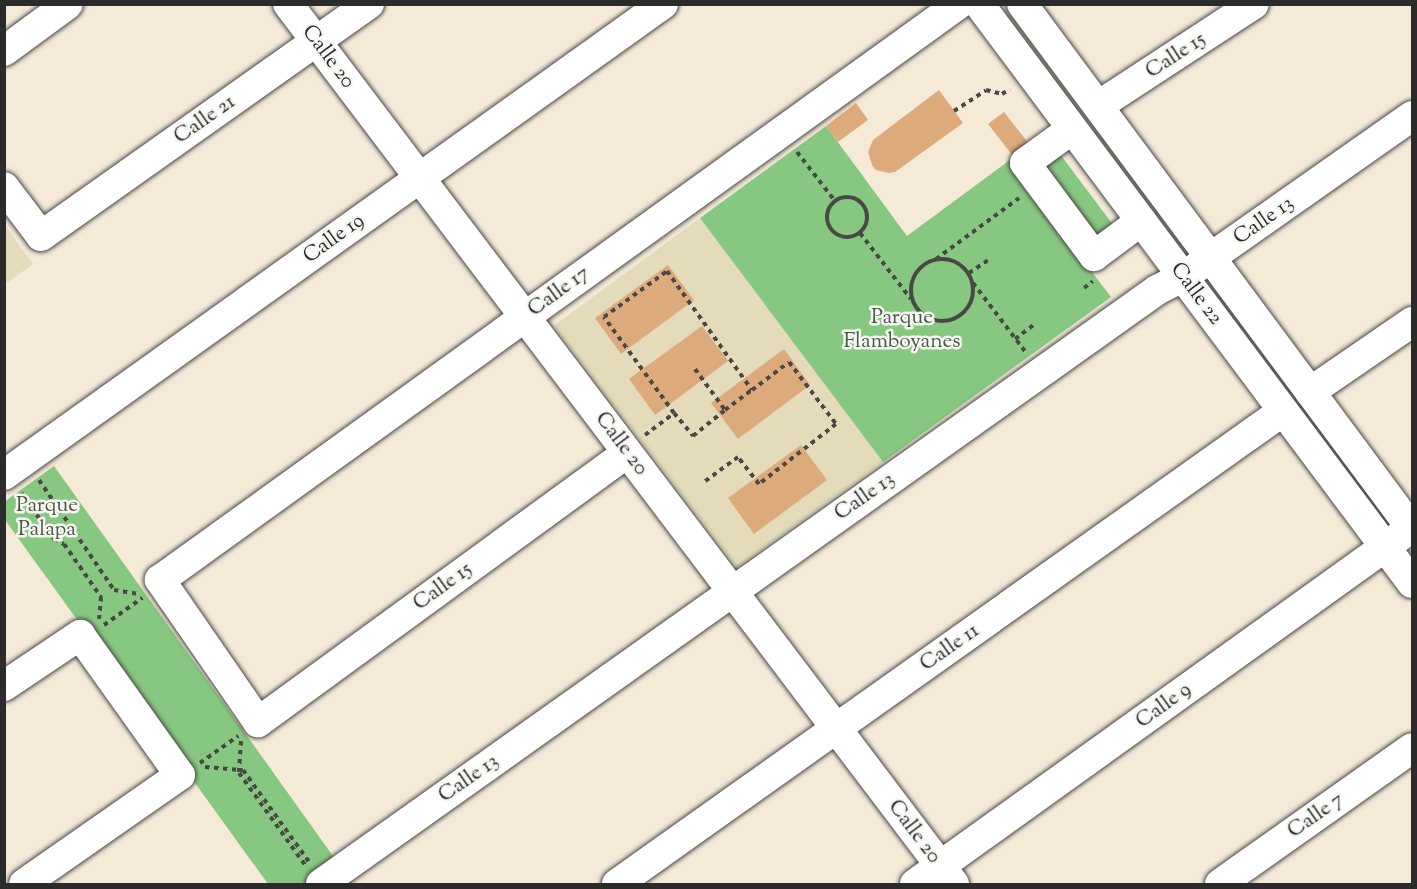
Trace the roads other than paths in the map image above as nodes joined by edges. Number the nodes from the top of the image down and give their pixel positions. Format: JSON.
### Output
{"nodes":[{"id":1,"x":68,"y":4,"type":"edge"},
{"id":2,"x":288,"y":4,"type":"edge"},
{"id":3,"x":369,"y":4,"type":"edge"},
{"id":4,"x":663,"y":4,"type":"edge"},
{"id":5,"x":959,"y":4,"type":"edge"},
{"id":6,"x":979,"y":4,"type":"edge"},
{"id":7,"x":1022,"y":4,"type":"edge"},
{"id":8,"x":1254,"y":4,"type":"edge"},
{"id":9,"x":316,"y":42,"type":"junction"},
{"id":10,"x":4,"y":51,"type":"edge"},
{"id":11,"x":1098,"y":106,"type":"junction"},
{"id":12,"x":1413,"y":116,"type":"edge"},
{"id":13,"x":1072,"y":129,"type":"junction"},
{"id":14,"x":420,"y":178,"type":"junction"},
{"id":15,"x":4,"y":187,"type":"edge"},
{"id":16,"x":1141,"y":221,"type":"junction"},
{"id":17,"x":1211,"y":258,"type":"junction"},
{"id":18,"x":1183,"y":277,"type":"junction"},
{"id":19,"x":525,"y":317,"type":"junction"},
{"id":20,"x":1413,"y":322,"type":"edge"},
{"id":21,"x":1310,"y":392,"type":"junction"},
{"id":22,"x":1283,"y":411,"type":"junction"},
{"id":23,"x":633,"y":446,"type":"junction"},
{"id":24,"x":11,"y":481,"type":"edge"},
{"id":25,"x":1412,"y":528,"type":"edge"},
{"id":26,"x":1385,"y":547,"type":"junction"},
{"id":27,"x":1413,"y":583,"type":"edge"},
{"id":28,"x":733,"y":592,"type":"junction"},
{"id":29,"x":4,"y":686,"type":"edge"},
{"id":30,"x":250,"y":727,"type":"joint"},
{"id":31,"x":836,"y":729,"type":"junction"},
{"id":32,"x":1413,"y":748,"type":"edge"},
{"id":33,"x":312,"y":871,"type":"edge"},
{"id":34,"x":947,"y":875,"type":"edge"},
{"id":35,"x":24,"y":885,"type":"edge"},
{"id":36,"x":617,"y":885,"type":"edge"},
{"id":37,"x":915,"y":885,"type":"edge"},
{"id":38,"x":1220,"y":885,"type":"edge"}],
"edges":[{"from":1,"to":10,"type":"street"},
{"from":2,"to":9,"type":"street","name":"Calle 20"},
{"from":3,"to":9,"type":"street","name":"Calle 21"},
{"from":4,"to":14,"type":"street","name":"Calle 19"},
{"from":5,"to":19,"type":"street","name":"Calle 17"},
{"from":6,"to":13,"type":"street","name":"Calle 22"},
{"from":7,"to":11,"type":"street","name":"Calle 22"},
{"from":8,"to":11,"type":"street","name":"Calle 15"},
{"from":9,"to":14,"type":"street","name":"Calle 20"},
{"from":9,"to":15,"type":"street","name":"Calle 21"},
{"from":11,"to":17,"type":"street","name":"Calle 22"},
{"from":12,"to":17,"type":"street","name":"Calle 13"},
{"from":13,"to":16,"type":"street","name":"Calle 22"},
{"from":13,"to":16,"type":"street"},
{"from":14,"to":19,"type":"street","name":"Calle 20"},
{"from":14,"to":24,"type":"street","name":"Calle 19"},
{"from":16,"to":18,"type":"street","name":"Calle 22"},
{"from":17,"to":18,"type":"street","name":"Calle 13"},
{"from":17,"to":21,"type":"street","name":"Calle 22"},
{"from":18,"to":22,"type":"street","name":"Calle 22"},
{"from":18,"to":28,"type":"street","name":"Calle 13"},
{"from":19,"to":23,"type":"street","name":"Calle 20"},
{"from":19,"to":30,"type":"street","name":"Calle 17"},
{"from":20,"to":21,"type":"street"},
{"from":21,"to":25,"type":"street","name":"Calle 22"},
{"from":22,"to":26,"type":"street","name":"Calle 22"},
{"from":22,"to":31,"type":"street","name":"Calle 11"},
{"from":23,"to":28,"type":"street","name":"Calle 20"},
{"from":23,"to":30,"type":"street","name":"Calle 15"},
{"from":25,"to":26,"type":"street","name":"Calle 9"},
{"from":26,"to":27,"type":"street","name":"Calle 22"},
{"from":26,"to":34,"type":"street","name":"Calle 9"},
{"from":28,"to":31,"type":"street","name":"Calle 20"},
{"from":28,"to":33,"type":"street","name":"Calle 13"},
{"from":29,"to":35,"type":"street"},
{"from":31,"to":34,"type":"street","name":"Calle 20"},
{"from":31,"to":36,"type":"street","name":"Calle 11"},
{"from":32,"to":38,"type":"street","name":"Calle 7"},
{"from":34,"to":37,"type":"street","name":"Calle 9"}]}
